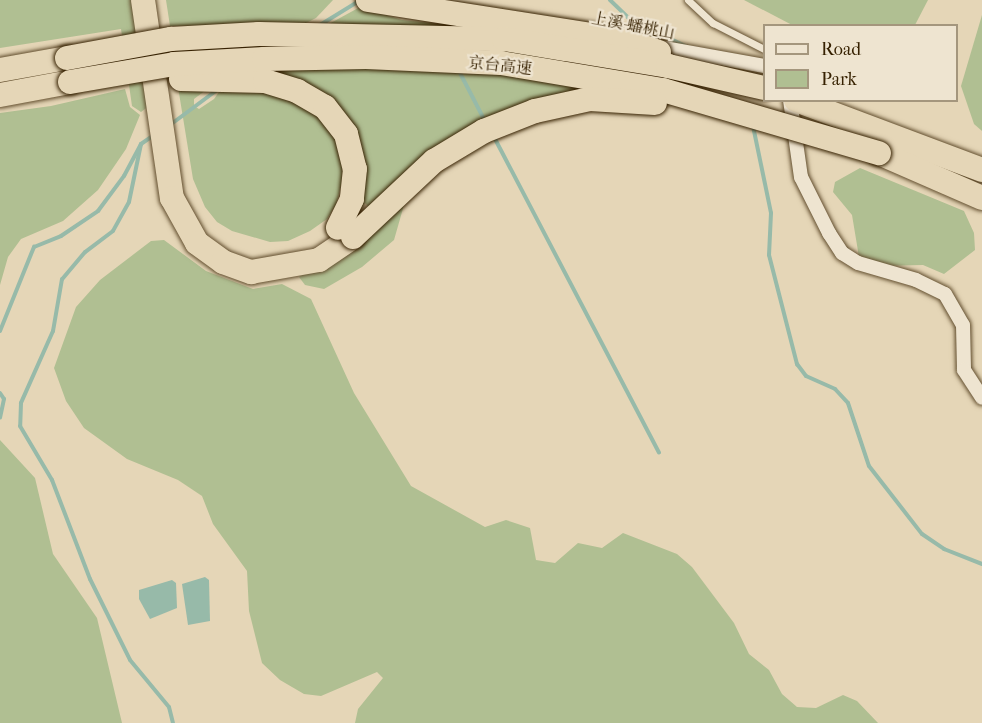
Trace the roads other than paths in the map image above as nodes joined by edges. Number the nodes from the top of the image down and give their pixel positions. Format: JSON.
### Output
{"nodes":[{"id":1,"x":143,"y":0,"type":"edge"},
{"id":2,"x":158,"y":0,"type":"edge"},
{"id":3,"x":368,"y":0,"type":"edge"},
{"id":4,"x":388,"y":0,"type":"edge"},
{"id":5,"x":688,"y":0,"type":"edge"},
{"id":6,"x":763,"y":48,"type":"edge"},
{"id":7,"x":0,"y":70,"type":"edge"},
{"id":8,"x":763,"y":81,"type":"edge"},
{"id":9,"x":763,"y":81,"type":"edge"},
{"id":10,"x":763,"y":81,"type":"edge"},
{"id":11,"x":70,"y":82,"type":"junction"},
{"id":12,"x":0,"y":94,"type":"edge"},
{"id":13,"x":790,"y":102,"type":"edge"},
{"id":14,"x":800,"y":102,"type":"edge"},
{"id":15,"x":793,"y":125,"type":"junction"},
{"id":16,"x":882,"y":143,"type":"junction"},
{"id":17,"x":982,"y":170,"type":"edge"},
{"id":18,"x":982,"y":198,"type":"edge"},
{"id":19,"x":345,"y":232,"type":"junction"},
{"id":20,"x":982,"y":398,"type":"edge"}],
"edges":[{"from":1,"to":19,"type":"highway"},
{"from":2,"to":19,"type":"highway"},
{"from":3,"to":8,"type":"highway","bridge":true},
{"from":4,"to":9,"type":"street","name":"上溪-蟠桃山"},
{"from":5,"to":6,"type":"lane"},
{"from":7,"to":10,"type":"highway","name":"京台高速","bridge":true},
{"from":11,"to":12,"type":"highway","name":"京台高速"},
{"from":11,"to":15,"type":"highway","name":"京台高速","bridge":true},
{"from":11,"to":19,"type":"highway","bridge":true},
{"from":13,"to":20,"type":"street"},
{"from":14,"to":16,"type":"highway","name":"京台高速"},
{"from":15,"to":16,"type":"highway","name":"京台高速","bridge":true},
{"from":15,"to":19,"type":"highway","bridge":true},
{"from":16,"to":17,"type":"highway","name":"京台高速"},
{"from":16,"to":18,"type":"highway","name":"京台高速"}]}
